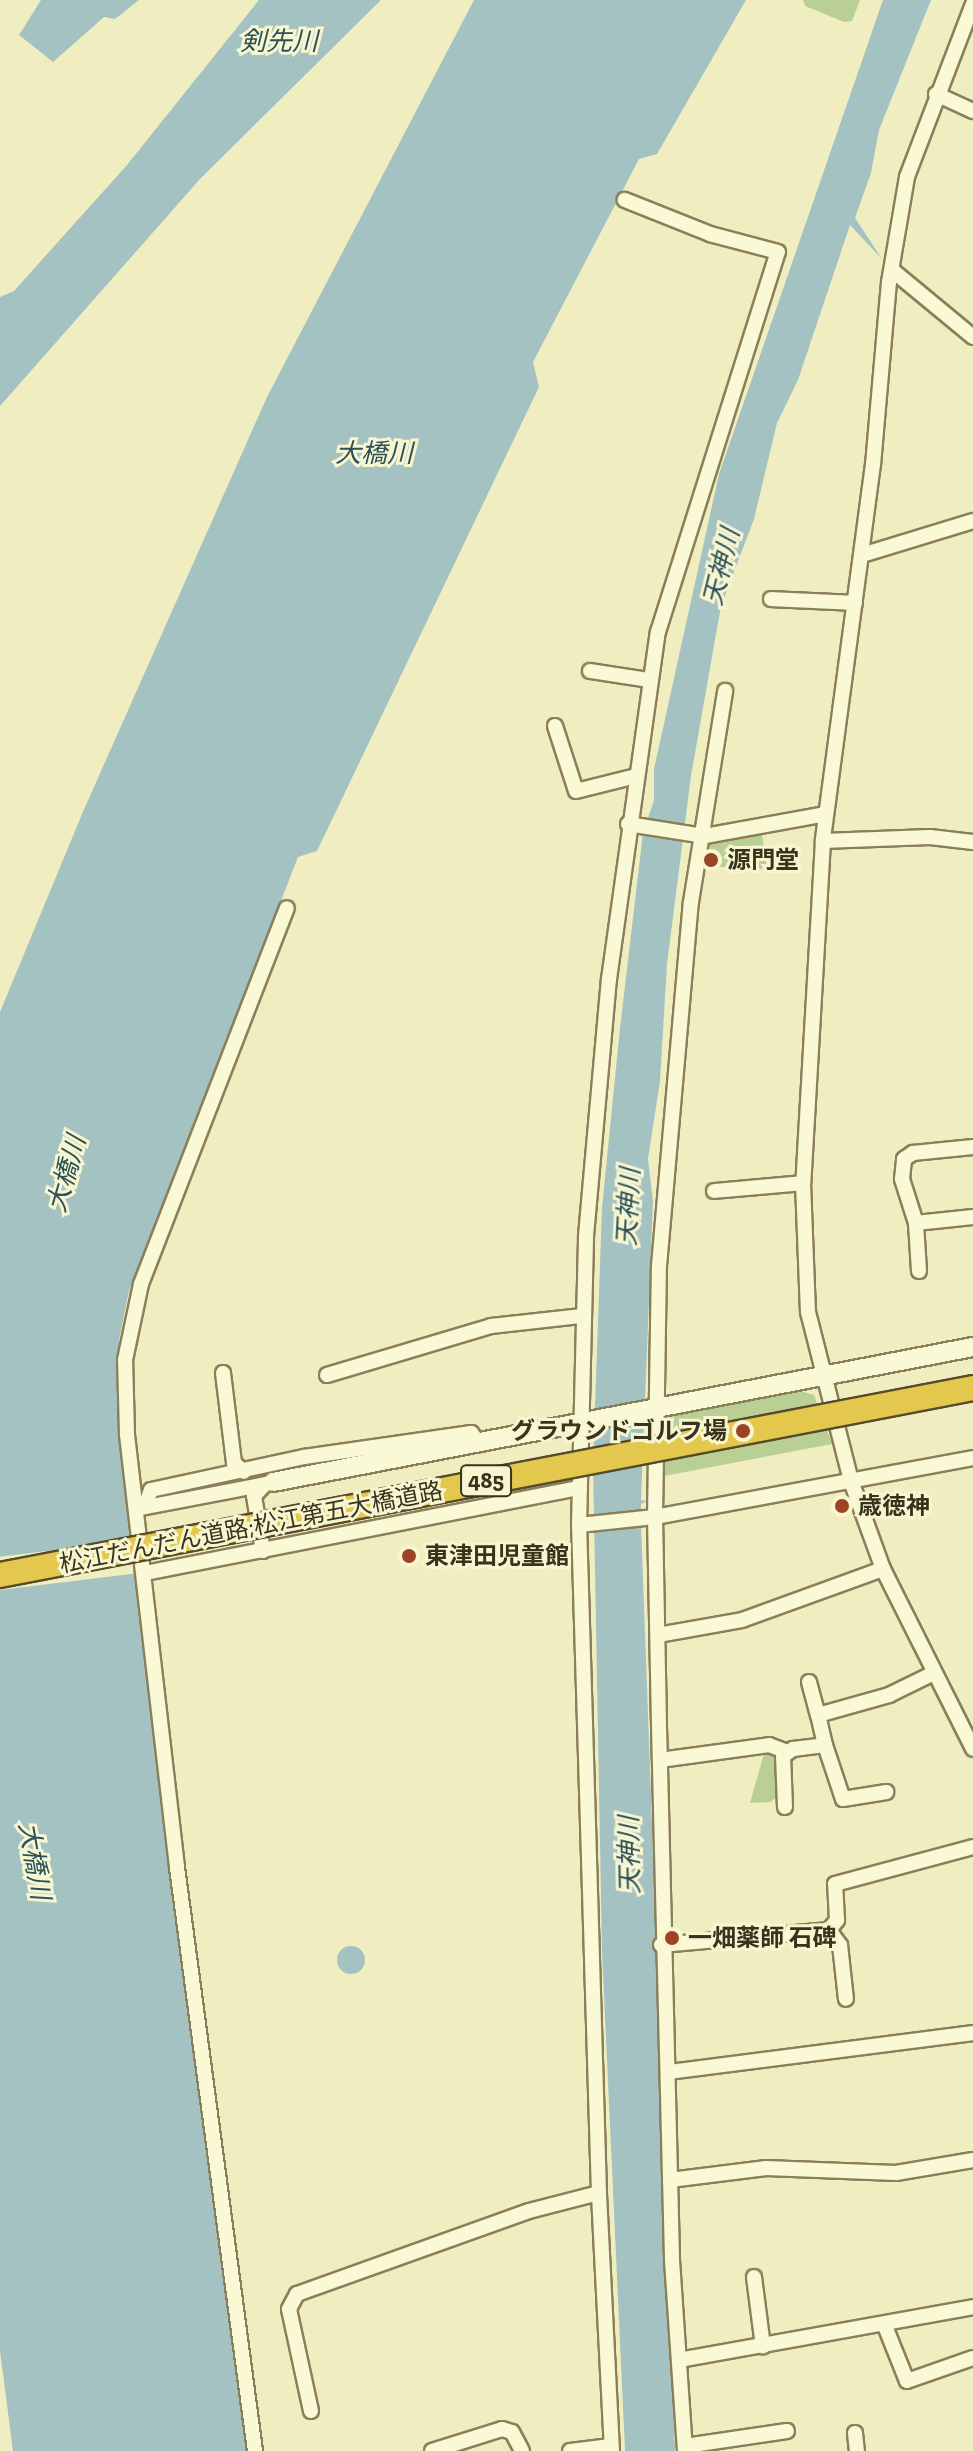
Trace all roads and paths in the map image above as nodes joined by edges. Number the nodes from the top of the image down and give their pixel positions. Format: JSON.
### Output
{"nodes":[{"id":1,"x":973,"y":4,"type":"edge"},
{"id":2,"x":936,"y":94,"type":"junction"},
{"id":3,"x":973,"y":111,"type":"edge"},
{"id":4,"x":625,"y":200,"type":"dead end"},
{"id":5,"x":892,"y":270,"type":"junction"},
{"id":6,"x":973,"y":337,"type":"edge"},
{"id":7,"x":973,"y":521,"type":"edge"},
{"id":8,"x":862,"y":555,"type":"junction"},
{"id":9,"x":771,"y":599,"type":"dead end"},
{"id":10,"x":855,"y":603,"type":"junction"},
{"id":11,"x":590,"y":671,"type":"dead end"},
{"id":12,"x":649,"y":680,"type":"junction"},
{"id":13,"x":725,"y":691,"type":"dead end"},
{"id":14,"x":555,"y":726,"type":"dead end"},
{"id":15,"x":636,"y":776,"type":"junction"},
{"id":16,"x":826,"y":814,"type":"junction"},
{"id":17,"x":630,"y":824,"type":"junction"},
{"id":18,"x":702,"y":835,"type":"junction"},
{"id":19,"x":823,"y":841,"type":"junction"},
{"id":20,"x":973,"y":842,"type":"edge"},
{"id":21,"x":287,"y":908,"type":"dead end"},
{"id":22,"x":973,"y":1147,"type":"edge"},
{"id":23,"x":803,"y":1183,"type":"junction"},
{"id":24,"x":714,"y":1191,"type":"dead end"},
{"id":25,"x":973,"y":1217,"type":"edge"},
{"id":26,"x":916,"y":1223,"type":"junction"},
{"id":27,"x":919,"y":1271,"type":"dead end"},
{"id":28,"x":582,"y":1316,"type":"junction"},
{"id":29,"x":973,"y":1347,"type":"edge"},
{"id":30,"x":223,"y":1373,"type":"dead end"},
{"id":31,"x":327,"y":1375,"type":"dead end"},
{"id":32,"x":821,"y":1377,"type":"junction"},
{"id":33,"x":973,"y":1388,"type":"edge"},
{"id":34,"x":653,"y":1408,"type":"junction"},
{"id":35,"x":583,"y":1422,"type":"junction"},
{"id":36,"x":479,"y":1443,"type":"junction"},
{"id":37,"x":973,"y":1458,"type":"edge"},
{"id":38,"x":244,"y":1472,"type":"junction"},
{"id":39,"x":851,"y":1481,"type":"junction"},
{"id":40,"x":269,"y":1483,"type":"junction"},
{"id":41,"x":580,"y":1488,"type":"junction"},
{"id":42,"x":140,"y":1508,"type":"junction"},
{"id":43,"x":652,"y":1517,"type":"junction"},
{"id":44,"x":584,"y":1524,"type":"junction"},
{"id":45,"x":263,"y":1551,"type":"junction"},
{"id":46,"x":883,"y":1569,"type":"junction"},
{"id":47,"x":145,"y":1573,"type":"junction"},
{"id":48,"x":0,"y":1575,"type":"edge"},
{"id":49,"x":658,"y":1635,"type":"junction"},
{"id":50,"x":934,"y":1673,"type":"junction"},
{"id":51,"x":809,"y":1682,"type":"dead end"},
{"id":52,"x":818,"y":1715,"type":"junction"},
{"id":53,"x":967,"y":1725,"type":"edge"},
{"id":54,"x":825,"y":1745,"type":"junction"},
{"id":55,"x":973,"y":1749,"type":"edge"},
{"id":56,"x":787,"y":1752,"type":"junction"},
{"id":57,"x":660,"y":1760,"type":"junction"},
{"id":58,"x":886,"y":1792,"type":"dead end"},
{"id":59,"x":785,"y":1807,"type":"dead end"},
{"id":60,"x":973,"y":1847,"type":"edge"},
{"id":61,"x":829,"y":1930,"type":"junction"},
{"id":62,"x":664,"y":1944,"type":"junction"},
{"id":63,"x":846,"y":1999,"type":"dead end"},
{"id":64,"x":973,"y":2033,"type":"edge"},
{"id":65,"x":669,"y":2072,"type":"junction"},
{"id":66,"x":973,"y":2160,"type":"edge"},
{"id":67,"x":670,"y":2180,"type":"junction"},
{"id":68,"x":599,"y":2193,"type":"junction"},
{"id":69,"x":754,"y":2277,"type":"dead end"},
{"id":70,"x":973,"y":2307,"type":"edge"},
{"id":71,"x":885,"y":2326,"type":"junction"},
{"id":72,"x":763,"y":2346,"type":"junction"},
{"id":73,"x":973,"y":2358,"type":"edge"},
{"id":74,"x":679,"y":2360,"type":"junction"},
{"id":75,"x":311,"y":2411,"type":"dead end"},
{"id":76,"x":787,"y":2431,"type":"dead end"},
{"id":77,"x":855,"y":2433,"type":"dead end"},
{"id":78,"x":611,"y":2449,"type":"edge"},
{"id":79,"x":685,"y":2449,"type":"edge"},
{"id":80,"x":255,"y":2451,"type":"edge"},
{"id":81,"x":432,"y":2451,"type":"edge"},
{"id":82,"x":522,"y":2451,"type":"edge"},
{"id":83,"x":570,"y":2451,"type":"edge"},
{"id":84,"x":857,"y":2451,"type":"edge"}],
"edges":[{"from":1,"to":2,"type":"street"},
{"from":2,"to":3,"type":"street"},
{"from":2,"to":5,"type":"street"},
{"from":4,"to":12,"type":"street"},
{"from":5,"to":6,"type":"street"},
{"from":5,"to":8,"type":"street"},
{"from":7,"to":8,"type":"street"},
{"from":8,"to":10,"type":"street"},
{"from":9,"to":10,"type":"street"},
{"from":10,"to":16,"type":"street"},
{"from":11,"to":12,"type":"street"},
{"from":12,"to":15,"type":"street"},
{"from":13,"to":18,"type":"street"},
{"from":14,"to":15,"type":"street"},
{"from":15,"to":17,"type":"street"},
{"from":16,"to":18,"type":"street"},
{"from":16,"to":19,"type":"street"},
{"from":17,"to":18,"type":"street"},
{"from":17,"to":28,"type":"street"},
{"from":18,"to":34,"type":"street"},
{"from":19,"to":20,"type":"street"},
{"from":19,"to":23,"type":"street"},
{"from":21,"to":42,"type":"street"},
{"from":22,"to":26,"type":"street"},
{"from":23,"to":24,"type":"street"},
{"from":23,"to":32,"type":"street"},
{"from":25,"to":26,"type":"street"},
{"from":26,"to":27,"type":"street"},
{"from":28,"to":31,"type":"street"},
{"from":28,"to":35,"type":"street"},
{"from":29,"to":32,"type":"street"},
{"from":30,"to":38,"type":"street"},
{"from":32,"to":34,"type":"street"},
{"from":32,"to":39,"type":"street"},
{"from":33,"to":48,"type":"highway","name":"松江だんだん道路;松江第五大橋道路","number":"485","bridge":true},
{"from":34,"to":35,"type":"street"},
{"from":34,"to":43,"type":"street"},
{"from":35,"to":36,"type":"street"},
{"from":35,"to":41,"type":"street"},
{"from":36,"to":38,"type":"street"},
{"from":36,"to":40,"type":"street"},
{"from":37,"to":39,"type":"street"},
{"from":38,"to":42,"type":"street"},
{"from":39,"to":43,"type":"street"},
{"from":39,"to":46,"type":"street"},
{"from":40,"to":42,"type":"street"},
{"from":40,"to":45,"type":"street"},
{"from":41,"to":44,"type":"street"},
{"from":41,"to":45,"type":"street"},
{"from":42,"to":47,"type":"street"},
{"from":43,"to":44,"type":"street"},
{"from":43,"to":49,"type":"street"},
{"from":44,"to":68,"type":"street"},
{"from":45,"to":47,"type":"street"},
{"from":46,"to":49,"type":"street"},
{"from":46,"to":50,"type":"street"},
{"from":47,"to":80,"type":"street"},
{"from":49,"to":57,"type":"street"},
{"from":50,"to":52,"type":"street"},
{"from":50,"to":53,"type":"street"},
{"from":51,"to":52,"type":"street"},
{"from":52,"to":54,"type":"street"},
{"from":53,"to":55,"type":"street"},
{"from":54,"to":56,"type":"street"},
{"from":54,"to":58,"type":"street"},
{"from":56,"to":57,"type":"street"},
{"from":56,"to":59,"type":"street"},
{"from":57,"to":62,"type":"street"},
{"from":60,"to":61,"type":"street"},
{"from":61,"to":62,"type":"street"},
{"from":61,"to":63,"type":"street"},
{"from":62,"to":65,"type":"street"},
{"from":64,"to":65,"type":"street"},
{"from":65,"to":67,"type":"street"},
{"from":66,"to":67,"type":"street"},
{"from":67,"to":74,"type":"street"},
{"from":68,"to":75,"type":"street"},
{"from":68,"to":78,"type":"street"},
{"from":69,"to":72,"type":"street"},
{"from":70,"to":71,"type":"street"},
{"from":71,"to":72,"type":"street"},
{"from":71,"to":73,"type":"street"},
{"from":72,"to":74,"type":"street"},
{"from":74,"to":79,"type":"street"},
{"from":76,"to":79,"type":"street"},
{"from":77,"to":84,"type":"street"},
{"from":78,"to":83,"type":"street"},
{"from":81,"to":82,"type":"street"}]}
